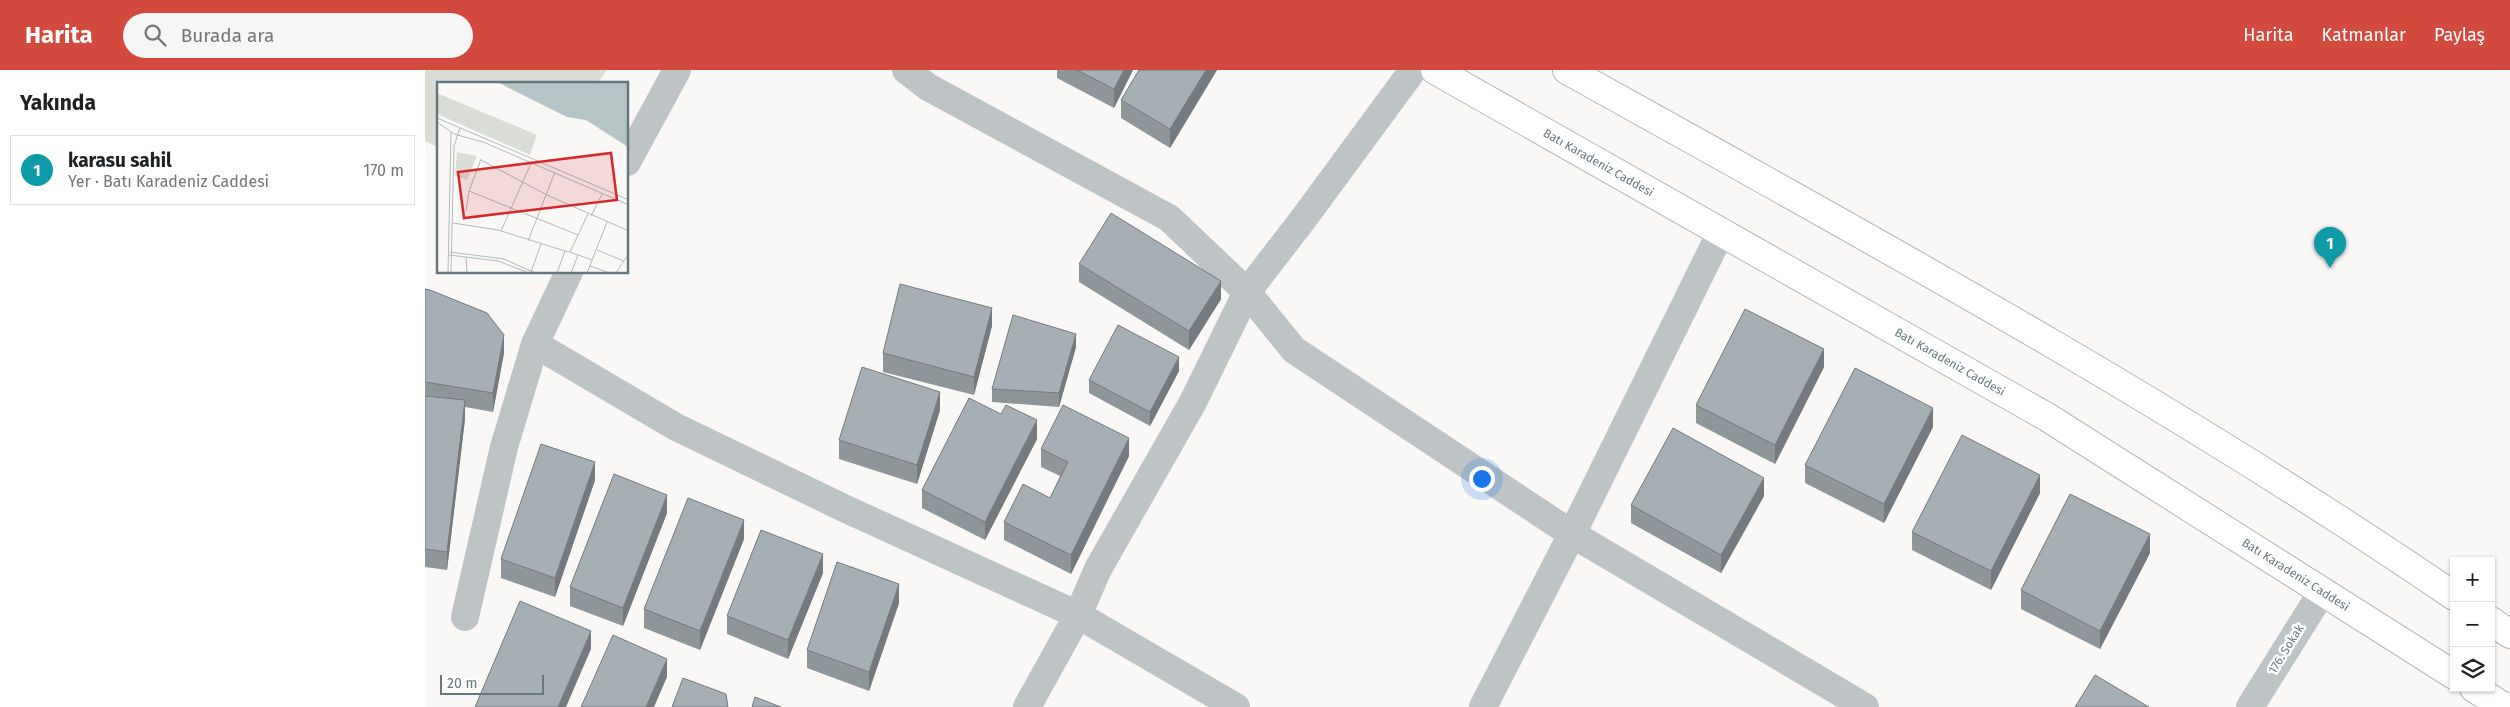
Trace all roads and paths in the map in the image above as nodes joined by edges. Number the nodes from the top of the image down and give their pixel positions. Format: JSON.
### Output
{"nodes":[{"id":1,"x":677,"y":70,"type":"edge"},
{"id":2,"x":906,"y":70,"type":"edge"},
{"id":3,"x":1413,"y":70,"type":"edge"},
{"id":4,"x":1435,"y":70,"type":"edge"},
{"id":5,"x":1567,"y":70,"type":"edge"},
{"id":6,"x":629,"y":158,"type":"edge"},
{"id":7,"x":1721,"y":232,"type":"junction"},
{"id":8,"x":568,"y":274,"type":"edge"},
{"id":9,"x":1247,"y":292,"type":"junction"},
{"id":10,"x":535,"y":344,"type":"junction"},
{"id":11,"x":1572,"y":534,"type":"junction"},
{"id":12,"x":2323,"y":592,"type":"junction"},
{"id":13,"x":2450,"y":593,"type":"edge"},
{"id":14,"x":1077,"y":615,"type":"junction"},
{"id":15,"x":465,"y":617,"type":"dead end"},
{"id":16,"x":2495,"y":624,"type":"edge"},
{"id":17,"x":2510,"y":634,"type":"edge"},
{"id":18,"x":2450,"y":672,"type":"edge"},
{"id":19,"x":2480,"y":692,"type":"edge"},
{"id":20,"x":1027,"y":707,"type":"edge"},
{"id":21,"x":1236,"y":707,"type":"edge"},
{"id":22,"x":1483,"y":707,"type":"edge"},
{"id":23,"x":1865,"y":707,"type":"edge"},
{"id":24,"x":2250,"y":707,"type":"edge"},
{"id":25,"x":2504,"y":707,"type":"edge"}],
"edges":[{"from":1,"to":6,"type":"street"},
{"from":2,"to":9,"type":"street"},
{"from":3,"to":9,"type":"street"},
{"from":4,"to":7,"type":"main road","name":"Batı Karadeniz Caddesi"},
{"from":5,"to":13,"type":"main road"},
{"from":7,"to":11,"type":"street"},
{"from":7,"to":12,"type":"main road","name":"Batı Karadeniz Caddesi"},
{"from":8,"to":10,"type":"street"},
{"from":9,"to":11,"type":"street"},
{"from":9,"to":14,"type":"street"},
{"from":10,"to":14,"type":"street"},
{"from":10,"to":15,"type":"street"},
{"from":11,"to":22,"type":"street"},
{"from":11,"to":23,"type":"street"},
{"from":12,"to":18,"type":"main road","name":"Batı Karadeniz Caddesi"},
{"from":12,"to":24,"type":"street","name":"176. Sokak"},
{"from":14,"to":20,"type":"street"},
{"from":14,"to":21,"type":"street"},
{"from":16,"to":17,"type":"main road"},
{"from":19,"to":25,"type":"main road"}]}
